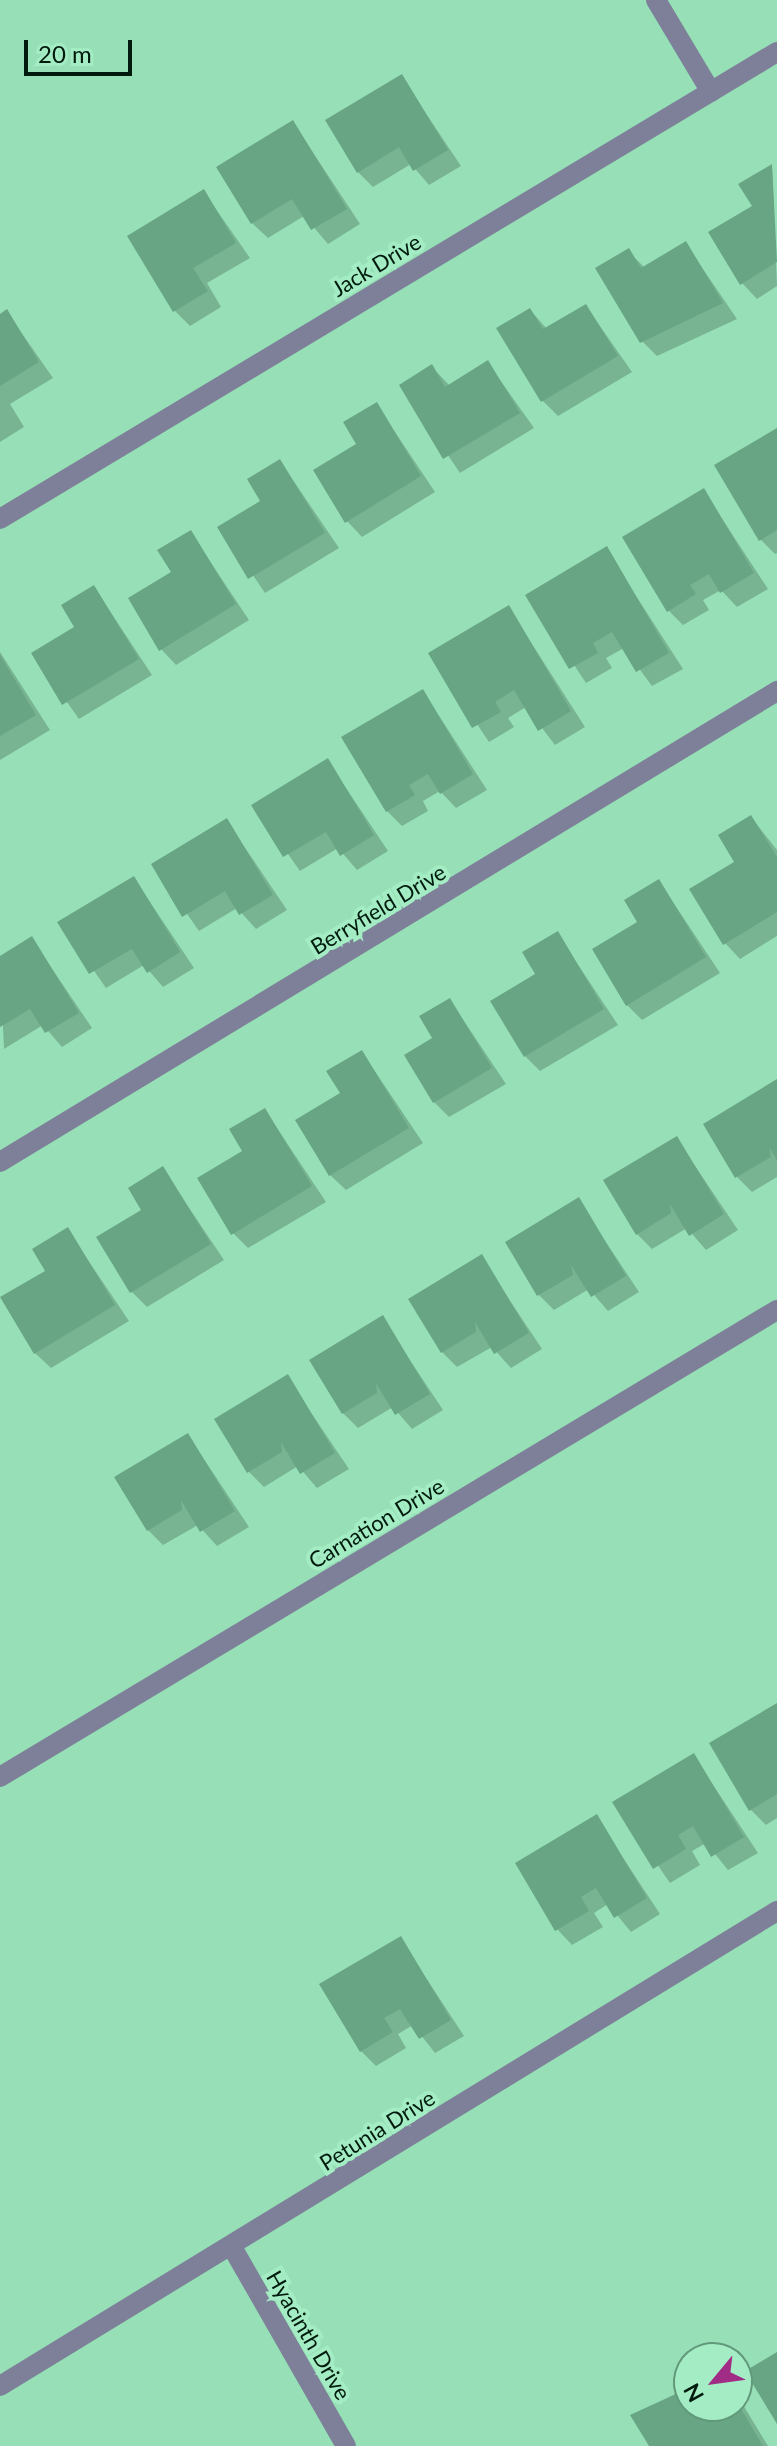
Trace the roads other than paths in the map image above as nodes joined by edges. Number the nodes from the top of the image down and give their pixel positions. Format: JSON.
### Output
{"nodes":[{"id":1,"x":656,"y":0,"type":"edge"},
{"id":2,"x":777,"y":52,"type":"edge"},
{"id":3,"x":711,"y":92,"type":"junction"},
{"id":4,"x":0,"y":519,"type":"edge"},
{"id":5,"x":777,"y":691,"type":"edge"},
{"id":6,"x":0,"y":1162,"type":"edge"},
{"id":7,"x":777,"y":1310,"type":"edge"},
{"id":8,"x":0,"y":1777,"type":"edge"},
{"id":9,"x":777,"y":1911,"type":"edge"},
{"id":10,"x":232,"y":2247,"type":"junction"},
{"id":11,"x":0,"y":2386,"type":"edge"},
{"id":12,"x":346,"y":2446,"type":"edge"}],
"edges":[{"from":1,"to":3,"type":"street"},
{"from":2,"to":3,"type":"street","name":"Jack Drive"},
{"from":3,"to":4,"type":"street","name":"Jack Drive"},
{"from":5,"to":6,"type":"street","name":"Berryfield Drive"},
{"from":7,"to":8,"type":"street","name":"Carnation Drive"},
{"from":9,"to":10,"type":"street","name":"Petunia Drive"},
{"from":10,"to":11,"type":"street","name":"Petunia Drive"},
{"from":10,"to":12,"type":"street","name":"Hyacinth Drive"}]}
